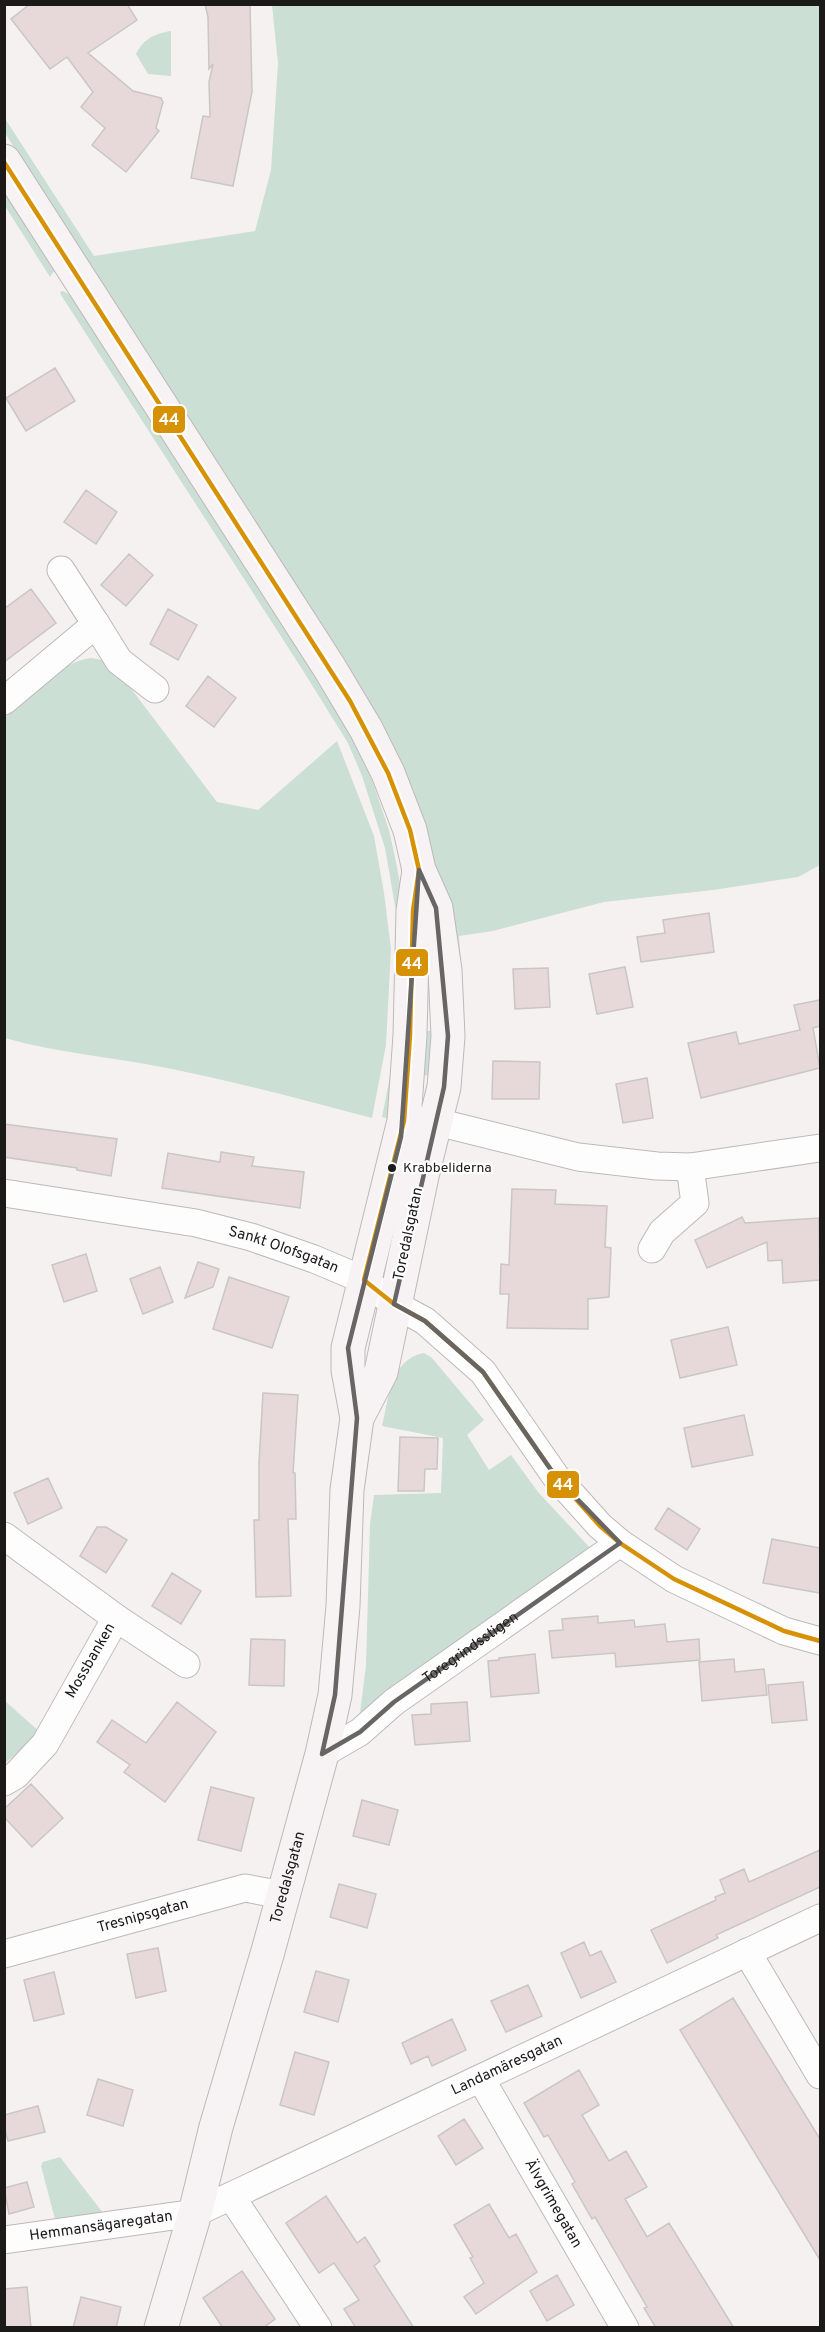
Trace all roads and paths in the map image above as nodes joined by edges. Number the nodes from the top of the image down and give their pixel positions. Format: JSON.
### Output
{"nodes":[{"id":1,"x":4,"y":161,"type":"edge"},
{"id":2,"x":61,"y":570,"type":"dead end"},
{"id":3,"x":96,"y":624,"type":"junction"},
{"id":4,"x":155,"y":689,"type":"dead end"},
{"id":5,"x":4,"y":700,"type":"edge"},
{"id":6,"x":419,"y":870,"type":"junction"},
{"id":7,"x":404,"y":1121,"type":"junction"},
{"id":8,"x":437,"y":1122,"type":"junction"},
{"id":9,"x":820,"y":1148,"type":"edge"},
{"id":10,"x":690,"y":1167,"type":"junction"},
{"id":11,"x":4,"y":1193,"type":"edge"},
{"id":12,"x":652,"y":1249,"type":"dead end"},
{"id":13,"x":364,"y":1280,"type":"junction"},
{"id":14,"x":394,"y":1304,"type":"junction"},
{"id":15,"x":357,"y":1418,"type":"junction"},
{"id":16,"x":4,"y":1536,"type":"edge"},
{"id":17,"x":620,"y":1543,"type":"junction"},
{"id":18,"x":116,"y":1618,"type":"junction"},
{"id":19,"x":820,"y":1641,"type":"edge"},
{"id":20,"x":186,"y":1664,"type":"dead end"},
{"id":21,"x":322,"y":1754,"type":"junction"},
{"id":22,"x":4,"y":1782,"type":"edge"},
{"id":23,"x":283,"y":1895,"type":"junction"},
{"id":24,"x":820,"y":1918,"type":"edge"},
{"id":25,"x":747,"y":1952,"type":"junction"},
{"id":26,"x":4,"y":1954,"type":"edge"},
{"id":27,"x":820,"y":2075,"type":"edge"},
{"id":28,"x":481,"y":2079,"type":"junction"},
{"id":29,"x":231,"y":2196,"type":"junction"},
{"id":30,"x":195,"y":2213,"type":"junction"},
{"id":31,"x":4,"y":2240,"type":"edge"},
{"id":32,"x":161,"y":2328,"type":"edge"},
{"id":33,"x":318,"y":2328,"type":"edge"},
{"id":34,"x":625,"y":2328,"type":"edge"}],
"edges":[{"from":1,"to":6,"type":"street","name":"Toredalsgatan"},
{"from":2,"to":3,"type":"street"},
{"from":3,"to":4,"type":"street"},
{"from":3,"to":5,"type":"street"},
{"from":6,"to":7,"type":"street","name":"Toredalsgatan"},
{"from":6,"to":8,"type":"street","name":"Toredalsgatan"},
{"from":7,"to":8,"type":"street"},
{"from":7,"to":13,"type":"street","name":"Toredalsgatan"},
{"from":8,"to":10,"type":"street"},
{"from":8,"to":14,"type":"street","name":"Toredalsgatan"},
{"from":9,"to":10,"type":"street"},
{"from":10,"to":12,"type":"street"},
{"from":11,"to":13,"type":"street","name":"Sankt Olofsgatan"},
{"from":13,"to":14,"type":"street","name":"Sankt Olofsgatan"},
{"from":13,"to":15,"type":"street","name":"Toredalsgatan"},
{"from":14,"to":15,"type":"street","name":"Toredalsgatan"},
{"from":14,"to":17,"type":"street","name":"Sankt Olofsgatan"},
{"from":15,"to":21,"type":"street","name":"Toredalsgatan"},
{"from":16,"to":18,"type":"street","name":"Mossbanken"},
{"from":17,"to":19,"type":"street","name":"Sankt Olofsgatan"},
{"from":17,"to":21,"type":"street","name":"Toregrindsstigen"},
{"from":18,"to":20,"type":"street"},
{"from":18,"to":22,"type":"street","name":"Mossbanken"},
{"from":21,"to":23,"type":"street","name":"Toredalsgatan"},
{"from":23,"to":26,"type":"street","name":"Tresnipsgatan"},
{"from":23,"to":30,"type":"street","name":"Toredalsgatan"},
{"from":24,"to":25,"type":"street","name":"Landamäresgatan"},
{"from":25,"to":27,"type":"street"},
{"from":25,"to":28,"type":"street","name":"Landamäresgatan"},
{"from":28,"to":29,"type":"street","name":"Landamäresgatan"},
{"from":28,"to":34,"type":"street","name":"Älvgrimegatan"},
{"from":29,"to":30,"type":"street","name":"Landamäresgatan"},
{"from":29,"to":33,"type":"street"},
{"from":30,"to":31,"type":"street","name":"Hemmansägaregatan"},
{"from":30,"to":32,"type":"street","name":"Toredalsgatan"}]}
